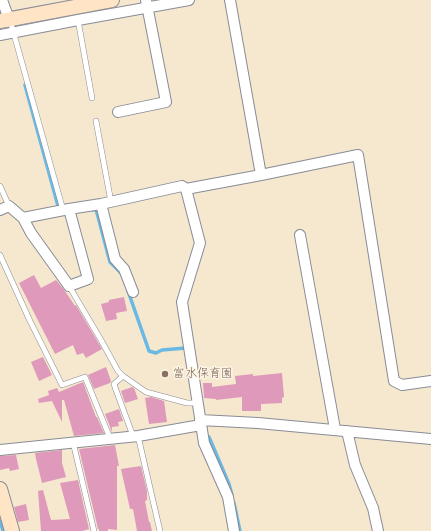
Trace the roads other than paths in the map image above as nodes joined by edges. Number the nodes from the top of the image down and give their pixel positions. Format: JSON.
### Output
{"nodes":[{"id":1,"x":2,"y":0,"type":"edge"},
{"id":2,"x":112,"y":0,"type":"edge"},
{"id":3,"x":189,"y":0,"type":"edge"},
{"id":4,"x":230,"y":0,"type":"edge"},
{"id":5,"x":147,"y":4,"type":"edge"},
{"id":6,"x":75,"y":9,"type":"edge"},
{"id":7,"x":5,"y":20,"type":"edge"},
{"id":8,"x":13,"y":33,"type":"junction"},
{"id":9,"x":0,"y":35,"type":"edge"},
{"id":10,"x":92,"y":98,"type":"dead end"},
{"id":11,"x":118,"y":112,"type":"dead end"},
{"id":12,"x":96,"y":121,"type":"dead end"},
{"id":13,"x":261,"y":175,"type":"junction"},
{"id":14,"x":0,"y":186,"type":"edge"},
{"id":15,"x":186,"y":189,"type":"junction"},
{"id":16,"x":111,"y":202,"type":"junction"},
{"id":17,"x":101,"y":204,"type":"junction"},
{"id":18,"x":5,"y":208,"type":"edge"},
{"id":19,"x":66,"y":210,"type":"junction"},
{"id":20,"x":23,"y":218,"type":"junction"},
{"id":21,"x":300,"y":235,"type":"dead end"},
{"id":22,"x":0,"y":256,"type":"edge"},
{"id":23,"x":69,"y":286,"type":"junction"},
{"id":24,"x":133,"y":292,"type":"dead end"},
{"id":25,"x":123,"y":376,"type":"junction"},
{"id":26,"x":431,"y":381,"type":"edge"},
{"id":27,"x":197,"y":403,"type":"junction"},
{"id":28,"x":201,"y":423,"type":"junction"},
{"id":29,"x":335,"y":430,"type":"junction"},
{"id":30,"x":347,"y":431,"type":"junction"},
{"id":31,"x":136,"y":436,"type":"junction"},
{"id":32,"x":110,"y":438,"type":"junction"},
{"id":33,"x":431,"y":439,"type":"edge"},
{"id":34,"x":73,"y":442,"type":"junction"},
{"id":35,"x":0,"y":450,"type":"edge"},
{"id":36,"x":0,"y":489,"type":"edge"},
{"id":37,"x":12,"y":531,"type":"edge"},
{"id":38,"x":94,"y":531,"type":"edge"},
{"id":39,"x":160,"y":531,"type":"edge"},
{"id":40,"x":234,"y":531,"type":"edge"},
{"id":41,"x":378,"y":531,"type":"edge"}],
"edges":[{"from":1,"to":7,"type":"street"},
{"from":2,"to":6,"type":"street"},
{"from":3,"to":5,"type":"street"},
{"from":4,"to":13,"type":"street"},
{"from":5,"to":6,"type":"street"},
{"from":5,"to":11,"type":"street"},
{"from":6,"to":7,"type":"street"},
{"from":6,"to":8,"type":"street"},
{"from":6,"to":10,"type":"lane"},
{"from":7,"to":8,"type":"lane"},
{"from":8,"to":9,"type":"street"},
{"from":8,"to":19,"type":"lane"},
{"from":12,"to":16,"type":"lane"},
{"from":13,"to":15,"type":"street"},
{"from":13,"to":26,"type":"street"},
{"from":14,"to":18,"type":"lane"},
{"from":15,"to":16,"type":"street"},
{"from":15,"to":27,"type":"street"},
{"from":16,"to":17,"type":"street"},
{"from":17,"to":19,"type":"street"},
{"from":17,"to":24,"type":"street"},
{"from":18,"to":20,"type":"street"},
{"from":19,"to":20,"type":"street"},
{"from":19,"to":23,"type":"street"},
{"from":20,"to":23,"type":"street"},
{"from":21,"to":29,"type":"street"},
{"from":22,"to":32,"type":"lane"},
{"from":23,"to":25,"type":"lane"},
{"from":25,"to":27,"type":"lane"},
{"from":25,"to":31,"type":"lane"},
{"from":27,"to":28,"type":"street"},
{"from":28,"to":29,"type":"street"},
{"from":28,"to":31,"type":"street"},
{"from":28,"to":40,"type":"street"},
{"from":29,"to":30,"type":"street"},
{"from":30,"to":33,"type":"street"},
{"from":30,"to":41,"type":"street"},
{"from":31,"to":32,"type":"street"},
{"from":31,"to":39,"type":"lane"},
{"from":32,"to":34,"type":"street"},
{"from":34,"to":35,"type":"street"},
{"from":34,"to":38,"type":"lane"},
{"from":36,"to":37,"type":"street"}]}
